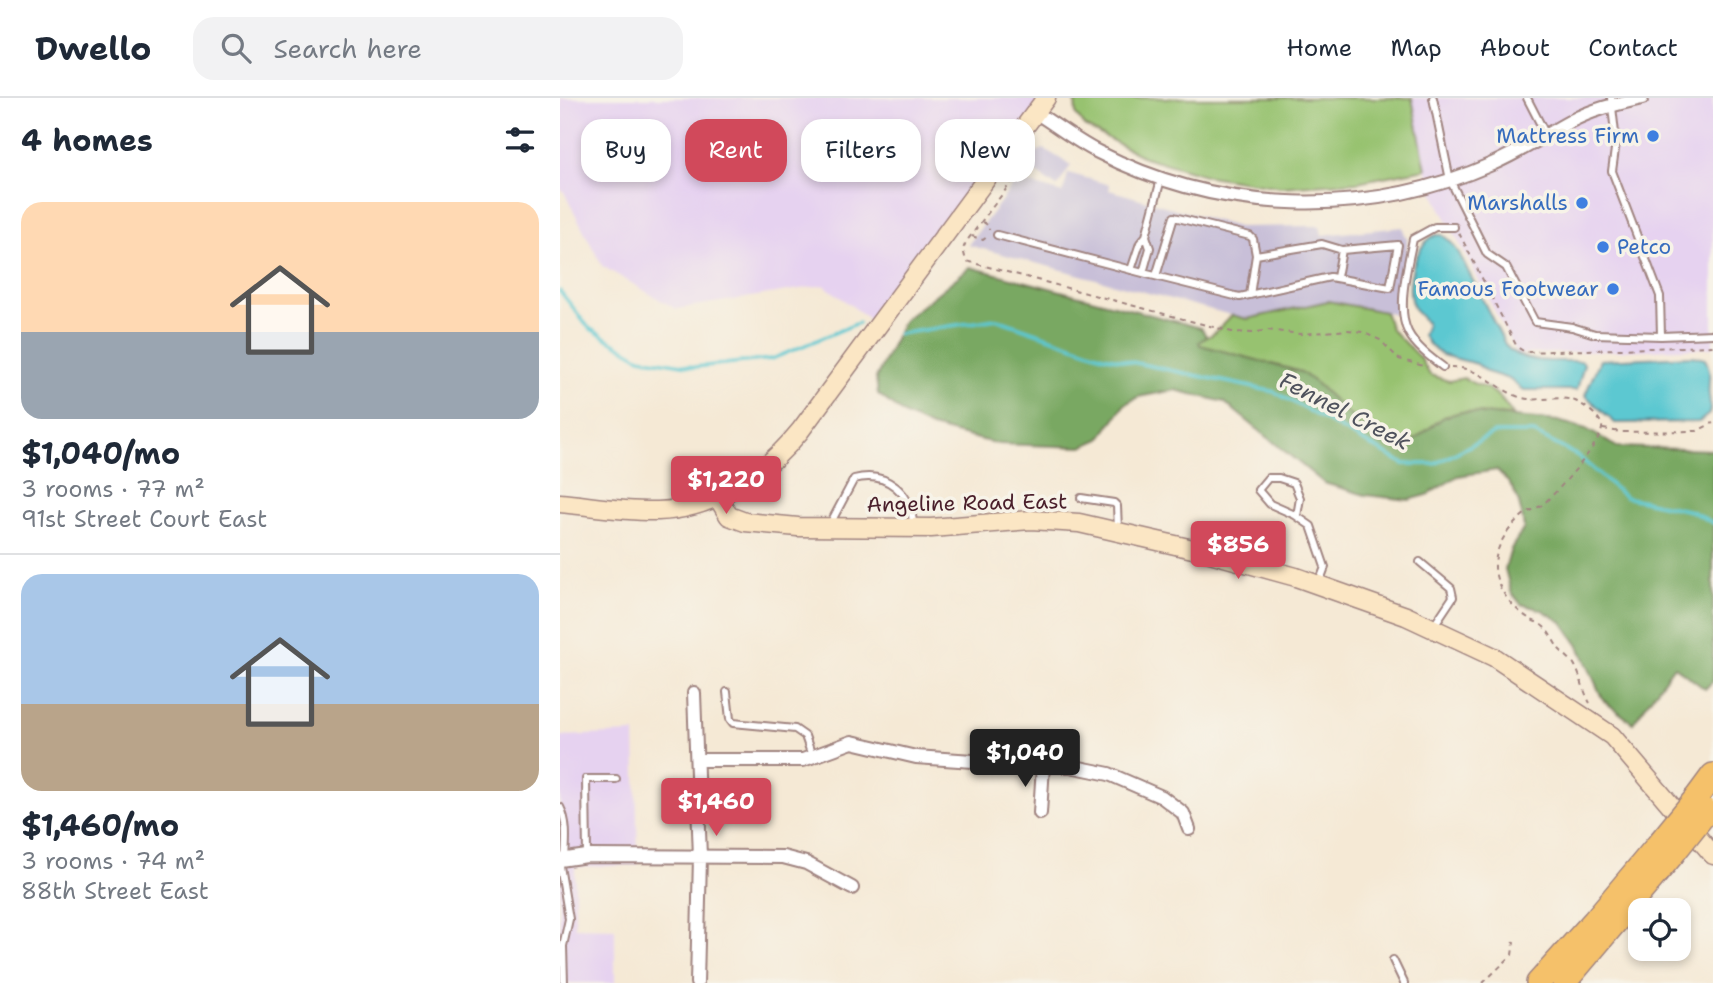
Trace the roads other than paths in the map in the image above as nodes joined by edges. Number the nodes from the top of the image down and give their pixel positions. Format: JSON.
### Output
{"nodes":[{"id":1,"x":1433,"y":98,"type":"edge"},
{"id":2,"x":1527,"y":98,"type":"edge"},
{"id":3,"x":1642,"y":98,"type":"edge"},
{"id":4,"x":1612,"y":101,"type":"edge"},
{"id":5,"x":1041,"y":105,"type":"edge"},
{"id":6,"x":1546,"y":135,"type":"junction"},
{"id":7,"x":1161,"y":179,"type":"junction"},
{"id":8,"x":1450,"y":180,"type":"junction"},
{"id":9,"x":1454,"y":227,"type":"dead end"},
{"id":10,"x":997,"y":235,"type":"dead end"},
{"id":11,"x":1146,"y":236,"type":"junction"},
{"id":12,"x":1413,"y":242,"type":"junction"},
{"id":13,"x":1398,"y":245,"type":"junction"},
{"id":14,"x":1342,"y":250,"type":"junction"},
{"id":15,"x":1256,"y":255,"type":"junction"},
{"id":16,"x":1131,"y":270,"type":"junction"},
{"id":17,"x":1143,"y":273,"type":"junction"},
{"id":18,"x":1156,"y":276,"type":"junction"},
{"id":19,"x":1337,"y":277,"type":"junction"},
{"id":20,"x":1250,"y":295,"type":"junction"},
{"id":21,"x":1713,"y":334,"type":"edge"},
{"id":22,"x":1661,"y":336,"type":"junction"},
{"id":23,"x":1443,"y":367,"type":"road end"},
{"id":24,"x":718,"y":498,"type":"junction"},
{"id":25,"x":1081,"y":498,"type":"dead end"},
{"id":26,"x":560,"y":503,"type":"edge"},
{"id":27,"x":1297,"y":516,"type":"junction"},
{"id":28,"x":828,"y":527,"type":"junction"},
{"id":29,"x":914,"y":527,"type":"junction"},
{"id":30,"x":1118,"y":530,"type":"junction"},
{"id":31,"x":1420,"y":562,"type":"dead end"},
{"id":32,"x":1318,"y":585,"type":"junction"},
{"id":33,"x":1432,"y":628,"type":"junction"},
{"id":34,"x":727,"y":692,"type":"dead end"},
{"id":35,"x":694,"y":694,"type":"dead end"},
{"id":36,"x":813,"y":758,"type":"junction"},
{"id":37,"x":697,"y":760,"type":"junction"},
{"id":38,"x":1043,"y":766,"type":"junction"},
{"id":39,"x":1713,"y":775,"type":"edge"},
{"id":40,"x":616,"y":779,"type":"dead end"},
{"id":41,"x":1705,"y":804,"type":"edge"},
{"id":42,"x":560,"y":807,"type":"edge"},
{"id":43,"x":1040,"y":813,"type":"dead end"},
{"id":44,"x":1189,"y":829,"type":"dead end"},
{"id":45,"x":1666,"y":848,"type":"junction"},
{"id":46,"x":1713,"y":855,"type":"edge"},
{"id":47,"x":587,"y":856,"type":"junction"},
{"id":48,"x":700,"y":857,"type":"junction"},
{"id":49,"x":562,"y":862,"type":"edge"},
{"id":50,"x":852,"y":888,"type":"dead end"},
{"id":51,"x":562,"y":946,"type":"edge"},
{"id":52,"x":1393,"y":960,"type":"dead end"},
{"id":53,"x":564,"y":983,"type":"edge"},
{"id":54,"x":697,"y":983,"type":"edge"},
{"id":55,"x":1404,"y":983,"type":"edge"},
{"id":56,"x":1538,"y":983,"type":"edge"},
{"id":57,"x":1564,"y":983,"type":"edge"}],
"edges":[{"from":1,"to":8,"type":"lane"},
{"from":2,"to":6,"type":"lane"},
{"from":3,"to":4,"type":"street"},
{"from":4,"to":6,"type":"street"},
{"from":4,"to":22,"type":"lane"},
{"from":5,"to":7,"type":"street"},
{"from":5,"to":24,"type":"street"},
{"from":6,"to":8,"type":"street"},
{"from":7,"to":8,"type":"street"},
{"from":7,"to":11,"type":"lane"},
{"from":8,"to":22,"type":"lane"},
{"from":9,"to":12,"type":"lane"},
{"from":10,"to":16,"type":"lane"},
{"from":11,"to":16,"type":"lane"},
{"from":11,"to":17,"type":"lane"},
{"from":12,"to":13,"type":"lane"},
{"from":12,"to":23,"type":"lane"},
{"from":13,"to":14,"type":"lane"},
{"from":13,"to":19,"type":"lane"},
{"from":14,"to":15,"type":"lane"},
{"from":14,"to":19,"type":"lane"},
{"from":15,"to":18,"type":"lane"},
{"from":15,"to":20,"type":"lane"},
{"from":16,"to":17,"type":"lane"},
{"from":17,"to":18,"type":"lane"},
{"from":18,"to":20,"type":"lane"},
{"from":19,"to":20,"type":"lane"},
{"from":21,"to":22,"type":"lane"},
{"from":24,"to":26,"type":"street"},
{"from":24,"to":28,"type":"street","name":"Angeline Road East"},
{"from":25,"to":30,"type":"lane"},
{"from":27,"to":27,"type":"lane"},
{"from":27,"to":32,"type":"lane"},
{"from":28,"to":29,"type":"street","name":"Angeline Road East"},
{"from":28,"to":29,"type":"lane"},
{"from":29,"to":30,"type":"street","name":"Angeline Road East"},
{"from":30,"to":32,"type":"street","name":"Angeline Road East"},
{"from":31,"to":33,"type":"lane"},
{"from":32,"to":33,"type":"street","name":"Angeline Road East"},
{"from":33,"to":46,"type":"street","name":"Angeline Road East"},
{"from":34,"to":36,"type":"lane"},
{"from":35,"to":37,"type":"street"},
{"from":36,"to":37,"type":"street"},
{"from":36,"to":38,"type":"street"},
{"from":37,"to":48,"type":"street"},
{"from":38,"to":43,"type":"street"},
{"from":38,"to":44,"type":"street"},
{"from":39,"to":41,"type":"highway"},
{"from":40,"to":47,"type":"lane"},
{"from":41,"to":45,"type":"highway","bridge":true},
{"from":42,"to":49,"type":"lane"},
{"from":45,"to":56,"type":"highway"},
{"from":45,"to":57,"type":"highway"},
{"from":47,"to":48,"type":"street"},
{"from":47,"to":49,"type":"street"},
{"from":48,"to":50,"type":"street"},
{"from":48,"to":54,"type":"street"},
{"from":49,"to":51,"type":"lane"},
{"from":51,"to":53,"type":"lane"},
{"from":52,"to":55,"type":"lane"}]}
